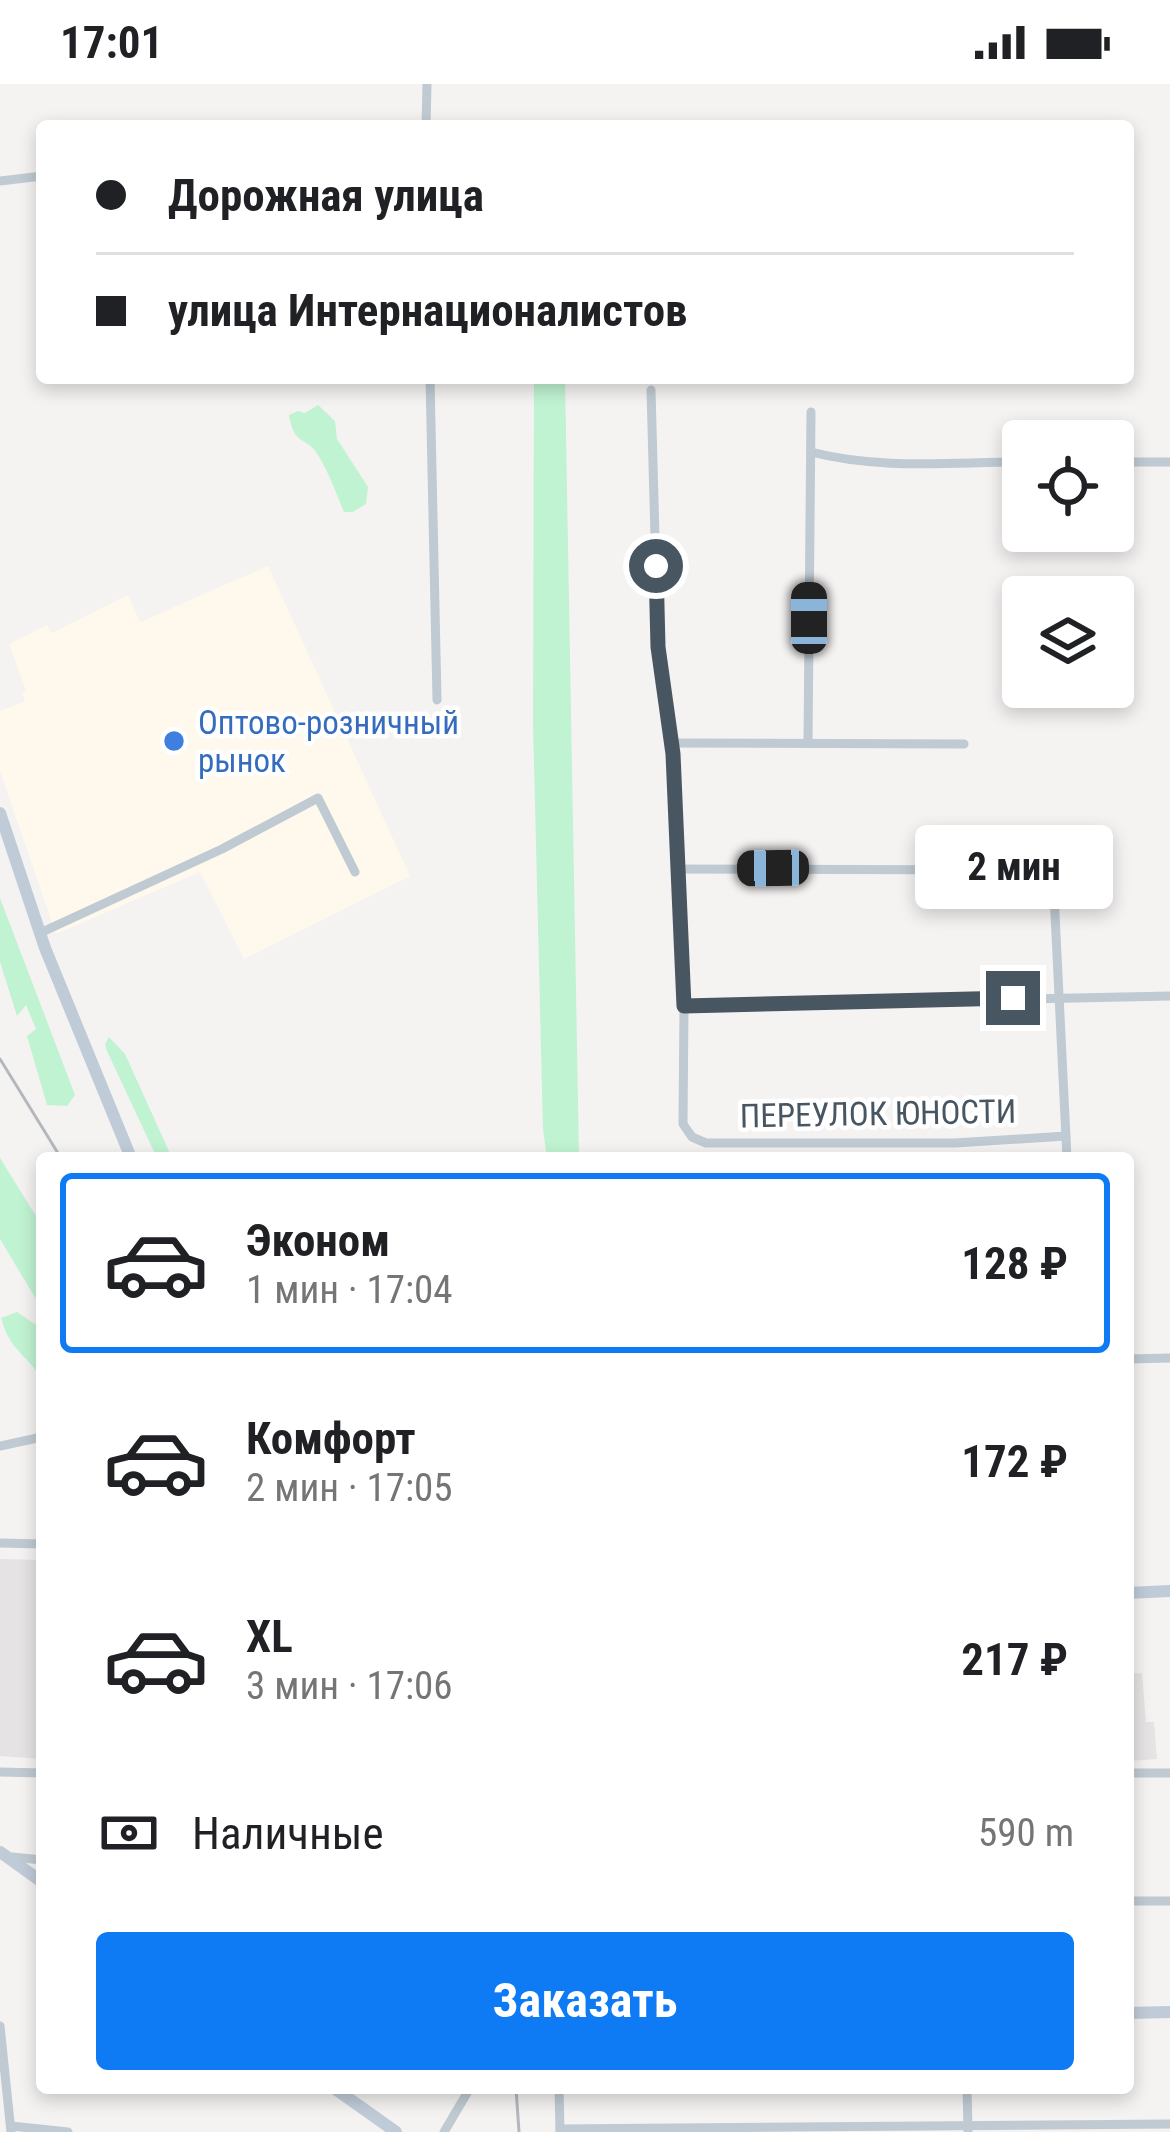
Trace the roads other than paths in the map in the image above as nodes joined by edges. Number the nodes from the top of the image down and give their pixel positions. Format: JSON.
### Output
{"nodes":[{"id":1,"x":427,"y":84,"type":"edge"},
{"id":2,"x":426,"y":120,"type":"edge"},
{"id":3,"x":36,"y":177,"type":"edge"},
{"id":4,"x":0,"y":181,"type":"edge"},
{"id":5,"x":430,"y":384,"type":"edge"},
{"id":6,"x":651,"y":390,"type":"dead end"},
{"id":7,"x":811,"y":412,"type":"dead end"},
{"id":8,"x":811,"y":452,"type":"junction"},
{"id":9,"x":1134,"y":462,"type":"edge"},
{"id":10,"x":1170,"y":462,"type":"edge"},
{"id":11,"x":1002,"y":463,"type":"edge"},
{"id":12,"x":436,"y":700,"type":"dead end"},
{"id":13,"x":671,"y":743,"type":"junction"},
{"id":14,"x":808,"y":743,"type":"junction"},
{"id":15,"x":964,"y":744,"type":"dead end"},
{"id":16,"x":0,"y":813,"type":"edge"},
{"id":17,"x":678,"y":869,"type":"junction"},
{"id":18,"x":355,"y":872,"type":"dead end"},
{"id":19,"x":40,"y":933,"type":"junction"},
{"id":20,"x":1170,"y":995,"type":"edge"},
{"id":21,"x":1060,"y":998,"type":"junction"},
{"id":22,"x":684,"y":1006,"type":"junction"},
{"id":23,"x":1066,"y":1136,"type":"junction"},
{"id":24,"x":936,"y":1142,"type":"junction"},
{"id":25,"x":811,"y":1144,"type":"junction"},
{"id":26,"x":129,"y":1152,"type":"edge"},
{"id":27,"x":812,"y":1152,"type":"edge"},
{"id":28,"x":937,"y":1152,"type":"edge"},
{"id":29,"x":1067,"y":1152,"type":"edge"},
{"id":30,"x":1170,"y":1358,"type":"edge"},
{"id":31,"x":1134,"y":1359,"type":"edge"},
{"id":32,"x":36,"y":1438,"type":"edge"},
{"id":33,"x":0,"y":1446,"type":"edge"},
{"id":34,"x":0,"y":1543,"type":"edge"},
{"id":35,"x":36,"y":1544,"type":"edge"},
{"id":36,"x":1170,"y":1591,"type":"edge"},
{"id":37,"x":1134,"y":1592,"type":"edge"},
{"id":38,"x":0,"y":1772,"type":"edge"},
{"id":39,"x":36,"y":1773,"type":"edge"},
{"id":40,"x":1134,"y":1773,"type":"edge"},
{"id":41,"x":1170,"y":1773,"type":"edge"},
{"id":42,"x":3,"y":1855,"type":"edge"},
{"id":43,"x":36,"y":1859,"type":"edge"},
{"id":44,"x":36,"y":1878,"type":"edge"},
{"id":45,"x":1134,"y":1901,"type":"edge"},
{"id":46,"x":1170,"y":1901,"type":"edge"},
{"id":47,"x":1170,"y":2012,"type":"edge"},
{"id":48,"x":1134,"y":2013,"type":"edge"},
{"id":49,"x":0,"y":2026,"type":"edge"},
{"id":50,"x":342,"y":2094,"type":"edge"},
{"id":51,"x":466,"y":2094,"type":"edge"},
{"id":52,"x":559,"y":2094,"type":"edge"},
{"id":53,"x":967,"y":2094,"type":"edge"},
{"id":54,"x":1170,"y":2124,"type":"edge"},
{"id":55,"x":11,"y":2129,"type":"edge"},
{"id":56,"x":968,"y":2129,"type":"edge"},
{"id":57,"x":560,"y":2131,"type":"edge"},
{"id":58,"x":68,"y":2132,"type":"edge"},
{"id":59,"x":396,"y":2132,"type":"edge"},
{"id":60,"x":444,"y":2132,"type":"edge"}],
"edges":[{"from":1,"to":2,"type":"street"},
{"from":3,"to":4,"type":"street"},
{"from":5,"to":12,"type":"street"},
{"from":6,"to":13,"type":"street"},
{"from":7,"to":8,"type":"street"},
{"from":8,"to":11,"type":"street"},
{"from":8,"to":14,"type":"street"},
{"from":9,"to":10,"type":"street"},
{"from":13,"to":14,"type":"street"},
{"from":13,"to":17,"type":"street"},
{"from":14,"to":15,"type":"street"},
{"from":16,"to":19,"type":"street"},
{"from":17,"to":21,"type":"street"},
{"from":17,"to":22,"type":"street"},
{"from":18,"to":19,"type":"street"},
{"from":19,"to":26,"type":"street"},
{"from":20,"to":21,"type":"street"},
{"from":21,"to":22,"type":"street"},
{"from":21,"to":23,"type":"street"},
{"from":22,"to":25,"type":"street","name":"ПЕРЕУЛОК ЮНОСТИ"},
{"from":23,"to":24,"type":"street","name":"ПЕРЕУЛОК ЮНОСТИ"},
{"from":23,"to":29,"type":"street"},
{"from":24,"to":25,"type":"street","name":"ПЕРЕУЛОК ЮНОСТИ"},
{"from":24,"to":28,"type":"street"},
{"from":25,"to":27,"type":"street"},
{"from":30,"to":31,"type":"street"},
{"from":32,"to":33,"type":"street"},
{"from":34,"to":35,"type":"street"},
{"from":36,"to":37,"type":"street"},
{"from":38,"to":39,"type":"street"},
{"from":40,"to":41,"type":"street"},
{"from":42,"to":43,"type":"street"},
{"from":42,"to":44,"type":"street"},
{"from":45,"to":46,"type":"street"},
{"from":47,"to":48,"type":"street"},
{"from":49,"to":55,"type":"street"},
{"from":50,"to":59,"type":"street"},
{"from":51,"to":60,"type":"street"},
{"from":52,"to":57,"type":"street"},
{"from":53,"to":56,"type":"street"},
{"from":54,"to":56,"type":"street"},
{"from":55,"to":58,"type":"street"},
{"from":56,"to":57,"type":"street"}]}
